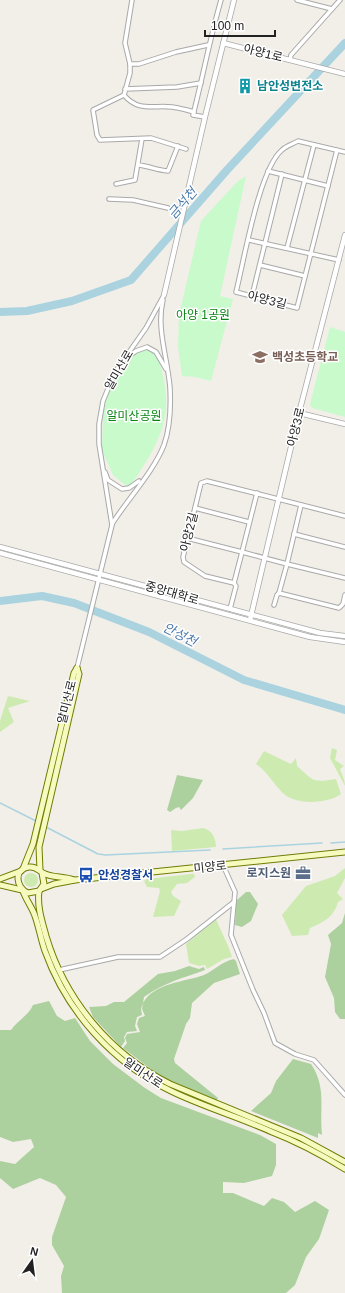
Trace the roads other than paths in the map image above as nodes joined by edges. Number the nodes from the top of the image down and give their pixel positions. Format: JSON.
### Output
{"nodes":[{"id":1,"x":132,"y":0,"type":"edge"},
{"id":2,"x":221,"y":0,"type":"edge"},
{"id":3,"x":234,"y":0,"type":"edge"},
{"id":4,"x":297,"y":0,"type":"edge"},
{"id":5,"x":340,"y":0,"type":"edge"},
{"id":6,"x":332,"y":10,"type":"junction"},
{"id":7,"x":223,"y":43,"type":"junction"},
{"id":8,"x":208,"y":46,"type":"junction"},
{"id":9,"x":290,"y":60,"type":"junction"},
{"id":10,"x":130,"y":64,"type":"junction"},
{"id":11,"x":345,"y":74,"type":"edge"},
{"id":12,"x":201,"y":83,"type":"junction"},
{"id":13,"x":125,"y":89,"type":"junction"},
{"id":14,"x":124,"y":95,"type":"junction"},
{"id":15,"x":194,"y":113,"type":"junction"},
{"id":16,"x":205,"y":117,"type":"junction"},
{"id":17,"x":142,"y":139,"type":"junction"},
{"id":18,"x":314,"y":145,"type":"junction"},
{"id":19,"x":178,"y":146,"type":"junction"},
{"id":20,"x":186,"y":149,"type":"dead end"},
{"id":21,"x":337,"y":150,"type":"junction"},
{"id":22,"x":345,"y":152,"type":"edge"},
{"id":23,"x":138,"y":165,"type":"junction"},
{"id":24,"x":268,"y":171,"type":"junction"},
{"id":25,"x":282,"y":174,"type":"junction"},
{"id":26,"x":304,"y":180,"type":"junction"},
{"id":27,"x":116,"y":184,"type":"dead end"},
{"id":28,"x":328,"y":186,"type":"junction"},
{"id":29,"x":109,"y":199,"type":"dead end"},
{"id":30,"x":168,"y":208,"type":"dead end"},
{"id":31,"x":345,"y":235,"type":"edge"},
{"id":32,"x":249,"y":240,"type":"junction"},
{"id":33,"x":265,"y":243,"type":"junction"},
{"id":34,"x":287,"y":248,"type":"junction"},
{"id":35,"x":310,"y":254,"type":"junction"},
{"id":36,"x":339,"y":260,"type":"junction"},
{"id":37,"x":260,"y":265,"type":"junction"},
{"id":38,"x":305,"y":276,"type":"junction"},
{"id":39,"x":164,"y":295,"type":"junction"},
{"id":40,"x":252,"y":296,"type":"junction"},
{"id":41,"x":121,"y":362,"type":"junction"},
{"id":42,"x":168,"y":374,"type":"junction"},
{"id":43,"x":299,"y":413,"type":"junction"},
{"id":44,"x":345,"y":424,"type":"edge"},
{"id":45,"x":101,"y":455,"type":"junction"},
{"id":46,"x":152,"y":466,"type":"junction"},
{"id":47,"x":257,"y":493,"type":"junction"},
{"id":48,"x":279,"y":499,"type":"junction"},
{"id":49,"x":301,"y":505,"type":"junction"},
{"id":50,"x":195,"y":508,"type":"junction"},
{"id":51,"x":345,"y":516,"type":"edge"},
{"id":52,"x":249,"y":522,"type":"junction"},
{"id":53,"x":112,"y":525,"type":"junction"},
{"id":54,"x":294,"y":534,"type":"junction"},
{"id":55,"x":188,"y":538,"type":"junction"},
{"id":56,"x":345,"y":546,"type":"edge"},
{"id":57,"x":0,"y":547,"type":"edge"},
{"id":58,"x":242,"y":552,"type":"junction"},
{"id":59,"x":0,"y":553,"type":"edge"},
{"id":60,"x":264,"y":558,"type":"junction"},
{"id":61,"x":287,"y":564,"type":"junction"},
{"id":62,"x":100,"y":573,"type":"junction"},
{"id":63,"x":345,"y":578,"type":"edge"},
{"id":64,"x":99,"y":579,"type":"junction"},
{"id":65,"x":234,"y":583,"type":"junction"},
{"id":66,"x":279,"y":593,"type":"junction"},
{"id":67,"x":345,"y":595,"type":"edge"},
{"id":68,"x":274,"y":605,"type":"dead end"},
{"id":69,"x":230,"y":609,"type":"junction"},
{"id":70,"x":251,"y":618,"type":"junction"},
{"id":71,"x":345,"y":636,"type":"edge"},
{"id":72,"x":345,"y":642,"type":"edge"},
{"id":73,"x":77,"y":668,"type":"junction"},
{"id":74,"x":345,"y":852,"type":"edge"},
{"id":75,"x":223,"y":865,"type":"junction"},
{"id":76,"x":22,"y":870,"type":"junction"},
{"id":77,"x":41,"y":872,"type":"junction"},
{"id":78,"x":0,"y":879,"type":"edge"},
{"id":79,"x":75,"y":880,"type":"junction"},
{"id":80,"x":0,"y":885,"type":"edge"},
{"id":81,"x":22,"y":890,"type":"junction"},
{"id":82,"x":40,"y":890,"type":"junction"},
{"id":83,"x":234,"y":902,"type":"junction"},
{"id":84,"x":59,"y":970,"type":"junction"},
{"id":85,"x":345,"y":1095,"type":"edge"},
{"id":86,"x":345,"y":1162,"type":"edge"},
{"id":87,"x":345,"y":1169,"type":"edge"}],
"edges":[{"from":1,"to":10,"type":"street"},
{"from":2,"to":8,"type":"street"},
{"from":3,"to":7,"type":"street"},
{"from":4,"to":6,"type":"street"},
{"from":5,"to":6,"type":"street"},
{"from":6,"to":9,"type":"street"},
{"from":7,"to":9,"type":"street","name":"아양1로"},
{"from":7,"to":16,"type":"street"},
{"from":8,"to":10,"type":"street"},
{"from":8,"to":12,"type":"street"},
{"from":9,"to":11,"type":"street","name":"아양1로"},
{"from":10,"to":13,"type":"street"},
{"from":12,"to":13,"type":"street"},
{"from":12,"to":15,"type":"street"},
{"from":13,"to":14,"type":"street"},
{"from":14,"to":15,"type":"street"},
{"from":14,"to":17,"type":"street"},
{"from":15,"to":16,"type":"street"},
{"from":16,"to":39,"type":"street","name":"알미산로"},
{"from":17,"to":19,"type":"street"},
{"from":17,"to":23,"type":"street"},
{"from":18,"to":21,"type":"street","name":"아양3길"},
{"from":18,"to":24,"type":"street","name":"아양3길"},
{"from":18,"to":26,"type":"street"},
{"from":19,"to":20,"type":"street"},
{"from":19,"to":23,"type":"street"},
{"from":21,"to":22,"type":"street","name":"아양3길"},
{"from":21,"to":28,"type":"street","name":"아양3길"},
{"from":23,"to":27,"type":"street"},
{"from":24,"to":25,"type":"street"},
{"from":24,"to":32,"type":"street","name":"아양3길"},
{"from":25,"to":26,"type":"street"},
{"from":25,"to":33,"type":"street"},
{"from":26,"to":28,"type":"street"},
{"from":26,"to":34,"type":"street"},
{"from":28,"to":35,"type":"street","name":"아양3길"},
{"from":29,"to":30,"type":"street"},
{"from":31,"to":36,"type":"street","name":"아양3로"},
{"from":32,"to":33,"type":"street"},
{"from":32,"to":40,"type":"street","name":"아양3길"},
{"from":33,"to":34,"type":"street"},
{"from":33,"to":37,"type":"street"},
{"from":34,"to":35,"type":"street"},
{"from":35,"to":36,"type":"street"},
{"from":35,"to":38,"type":"street","name":"아양3길"},
{"from":36,"to":43,"type":"street","name":"아양3로"},
{"from":37,"to":38,"type":"street"},
{"from":37,"to":40,"type":"street"},
{"from":38,"to":40,"type":"street","name":"아양3길"},
{"from":39,"to":41,"type":"street","name":"알미산로"},
{"from":39,"to":42,"type":"street","name":"알미산로"},
{"from":41,"to":42,"type":"street"},
{"from":41,"to":45,"type":"street","name":"알미산로"},
{"from":42,"to":46,"type":"street","name":"알미산로"},
{"from":43,"to":44,"type":"street"},
{"from":43,"to":48,"type":"street","name":"아양3로"},
{"from":45,"to":46,"type":"street"},
{"from":45,"to":53,"type":"street","name":"알미산로"},
{"from":46,"to":53,"type":"street","name":"알미산로"},
{"from":47,"to":48,"type":"street","name":"아양2길"},
{"from":47,"to":50,"type":"street","name":"아양2길"},
{"from":47,"to":52,"type":"street"},
{"from":48,"to":49,"type":"street","name":"아양2길"},
{"from":48,"to":60,"type":"street","name":"아양3로"},
{"from":49,"to":51,"type":"street","name":"아양2길"},
{"from":49,"to":54,"type":"street"},
{"from":50,"to":52,"type":"street"},
{"from":50,"to":55,"type":"street","name":"아양2길"},
{"from":52,"to":58,"type":"street"},
{"from":53,"to":62,"type":"street","name":"알미산로"},
{"from":54,"to":56,"type":"street"},
{"from":54,"to":61,"type":"street"},
{"from":55,"to":58,"type":"street"},
{"from":55,"to":65,"type":"street","name":"아양2길"},
{"from":57,"to":62,"type":"street","name":"중앙대학로"},
{"from":58,"to":60,"type":"street"},
{"from":58,"to":65,"type":"street"},
{"from":59,"to":64,"type":"street","name":"중앙대학로"},
{"from":60,"to":61,"type":"street"},
{"from":60,"to":70,"type":"street","name":"아양3로"},
{"from":61,"to":63,"type":"street"},
{"from":61,"to":66,"type":"street"},
{"from":62,"to":64,"type":"street","name":"알미산로"},
{"from":62,"to":69,"type":"street","name":"중앙대학로"},
{"from":64,"to":70,"type":"street","name":"중앙대학로"},
{"from":64,"to":73,"type":"street","name":"알미산로"},
{"from":65,"to":69,"type":"street"},
{"from":66,"to":67,"type":"street"},
{"from":66,"to":68,"type":"street"},
{"from":69,"to":70,"type":"street","name":"중앙대학로"},
{"from":70,"to":71,"type":"street","name":"중앙대학로"},
{"from":70,"to":72,"type":"street","name":"중앙대학로"},
{"from":73,"to":76,"type":"main road","name":"알미산로"},
{"from":73,"to":77,"type":"main road","name":"알미산로"},
{"from":74,"to":75,"type":"main road","name":"미양로"},
{"from":75,"to":79,"type":"main road","name":"미양로"},
{"from":75,"to":83,"type":"street"},
{"from":76,"to":77,"type":"main road"},
{"from":76,"to":78,"type":"main road"},
{"from":76,"to":81,"type":"main road"},
{"from":77,"to":79,"type":"main road","name":"미양로"},
{"from":77,"to":82,"type":"main road"},
{"from":79,"to":82,"type":"main road","name":"미양로"},
{"from":80,"to":81,"type":"main road"},
{"from":81,"to":82,"type":"main road"},
{"from":81,"to":87,"type":"main road","name":"알미산로"},
{"from":82,"to":84,"type":"main road","name":"알미산로"},
{"from":83,"to":84,"type":"street"},
{"from":83,"to":85,"type":"street"},
{"from":84,"to":86,"type":"main road","name":"알미산로"}]}
